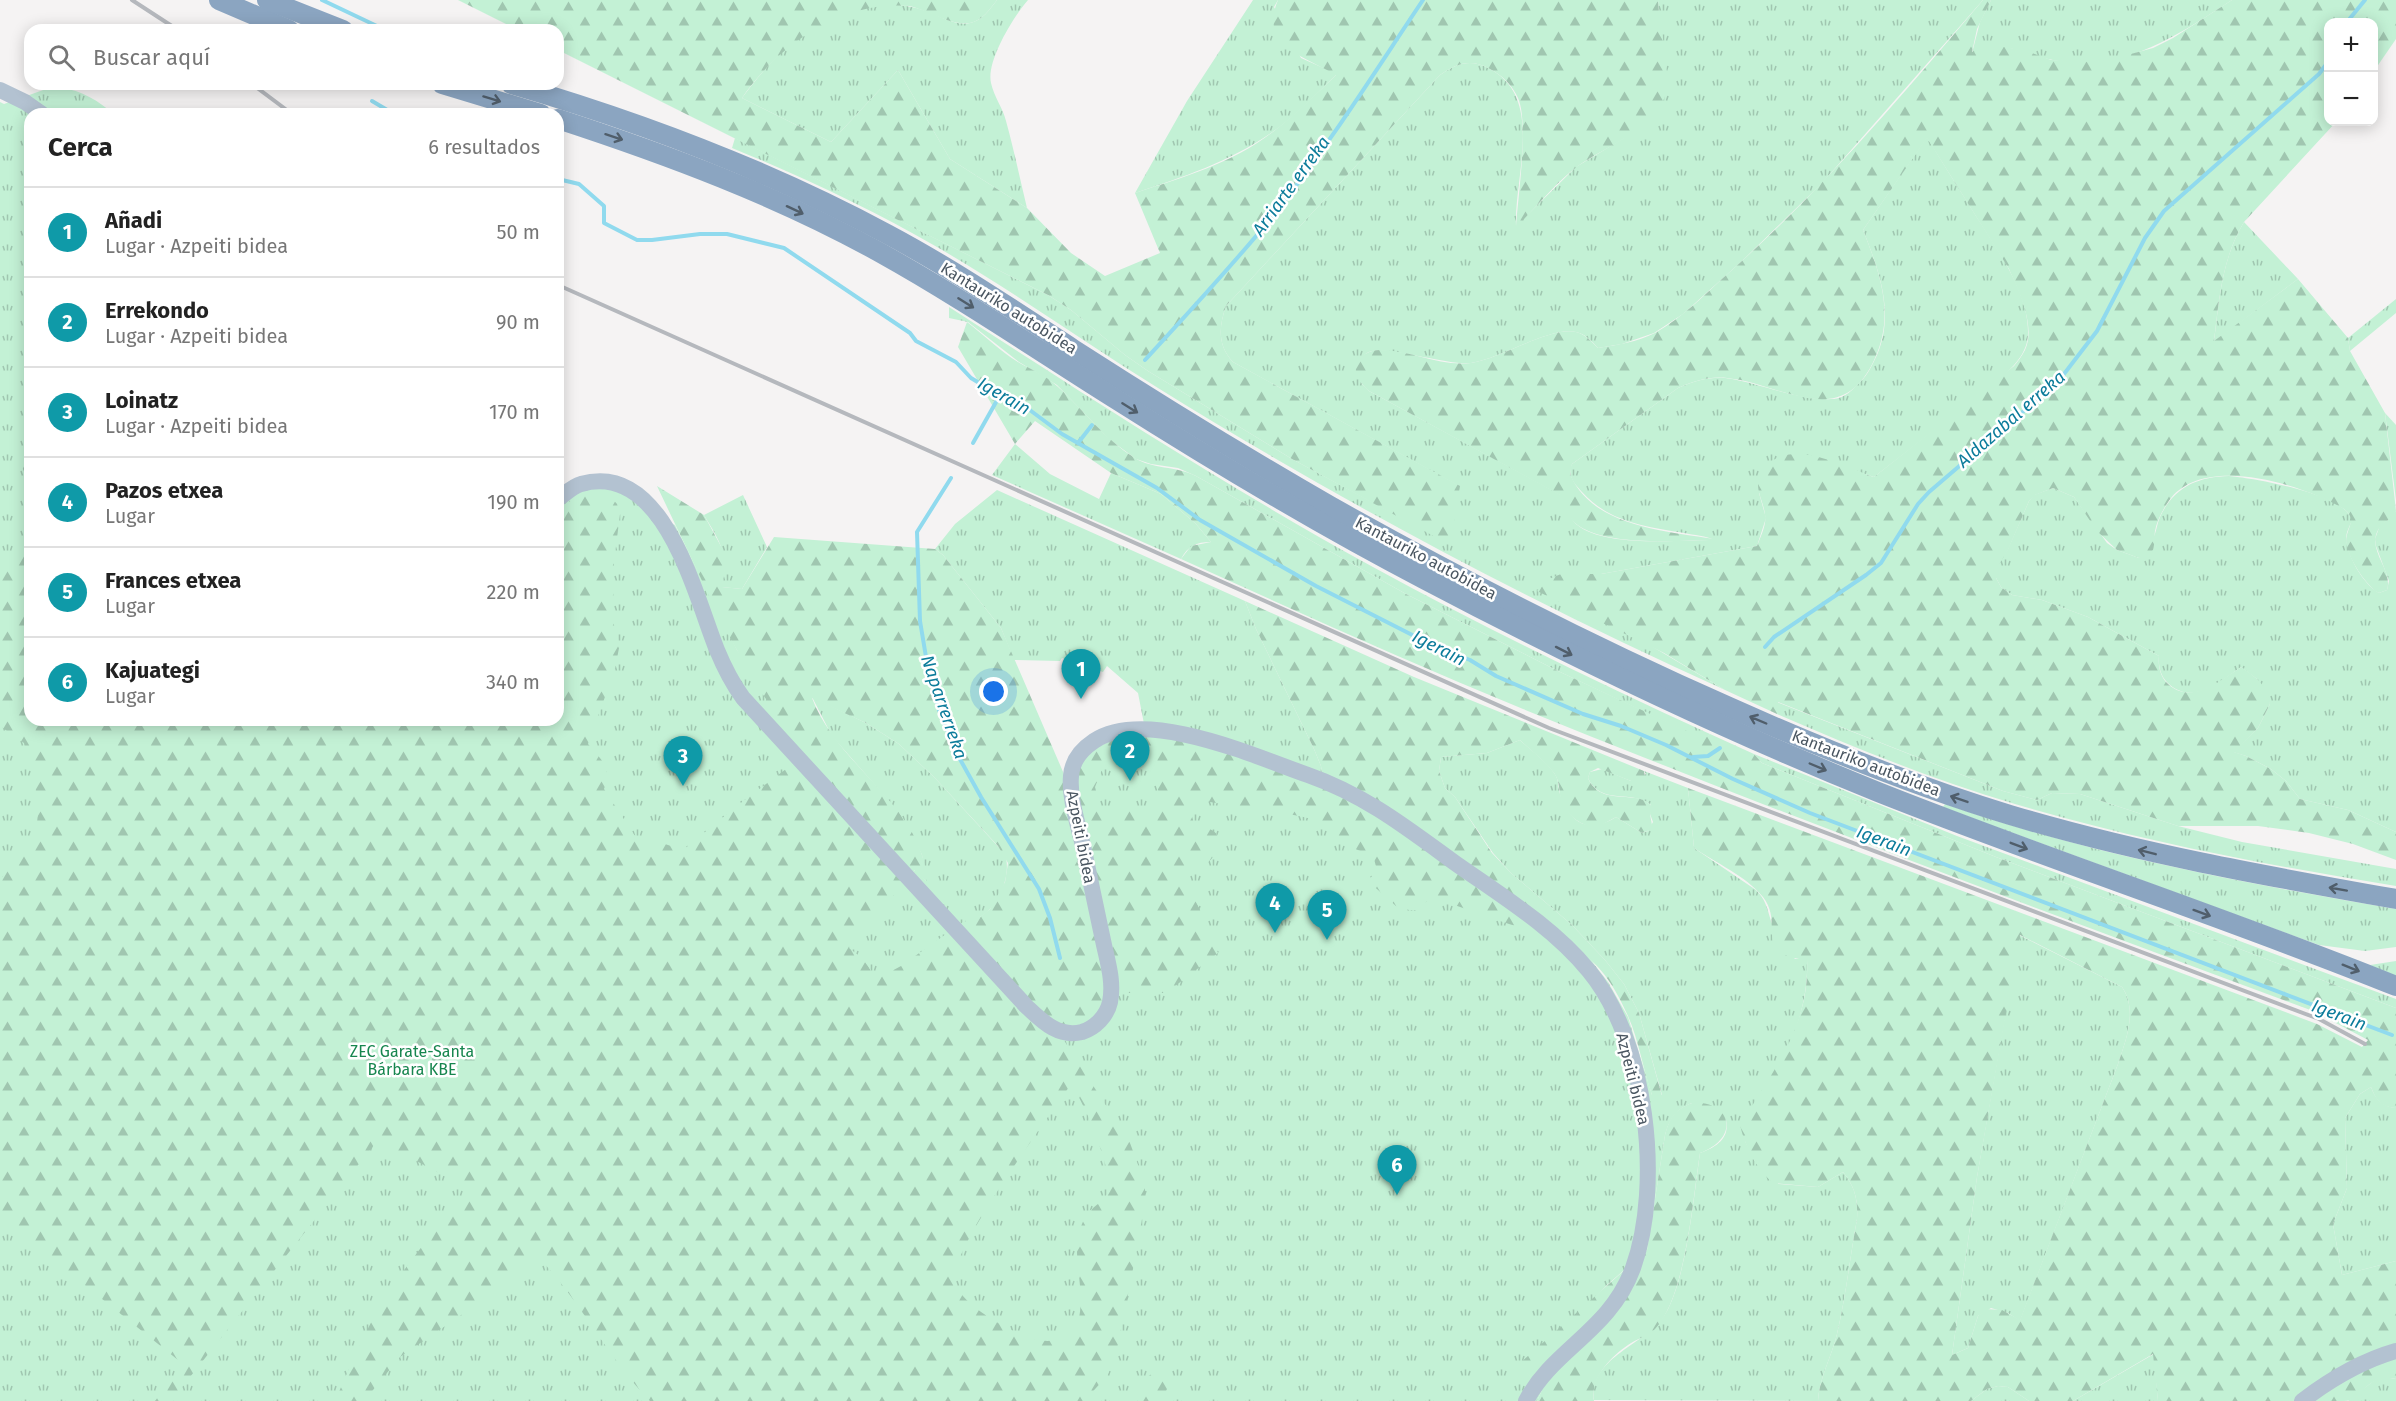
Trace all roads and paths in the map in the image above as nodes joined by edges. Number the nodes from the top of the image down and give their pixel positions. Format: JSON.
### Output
{"nodes":[{"id":1,"x":219,"y":0,"type":"edge"},
{"id":2,"x":267,"y":0,"type":"edge"},
{"id":3,"x":275,"y":24,"type":"edge"},
{"id":4,"x":328,"y":24,"type":"edge"},
{"id":5,"x":0,"y":90,"type":"edge"},
{"id":6,"x":462,"y":90,"type":"edge"},
{"id":7,"x":530,"y":90,"type":"edge"},
{"id":8,"x":34,"y":108,"type":"edge"},
{"id":9,"x":521,"y":108,"type":"edge"},
{"id":10,"x":564,"y":121,"type":"edge"},
{"id":11,"x":564,"y":495,"type":"edge"},
{"id":12,"x":2396,"y":899,"type":"edge"},
{"id":13,"x":2396,"y":986,"type":"edge"},
{"id":14,"x":2396,"y":1351,"type":"edge"},
{"id":15,"x":1526,"y":1401,"type":"edge"},
{"id":16,"x":2302,"y":1401,"type":"edge"}],
"edges":[{"from":1,"to":3,"type":"highway"},
{"from":2,"to":4,"type":"highway"},
{"from":5,"to":8,"type":"main road"},
{"from":6,"to":9,"type":"highway","one_way":true},
{"from":12,"to":7,"type":"highway","name":"Kantauriko autobidea","one_way":true},
{"from":10,"to":13,"type":"highway","name":"Kantauriko autobidea","one_way":true},
{"from":11,"to":15,"type":"main road","name":"Azpeiti bidea"},
{"from":14,"to":16,"type":"main road"}]}
